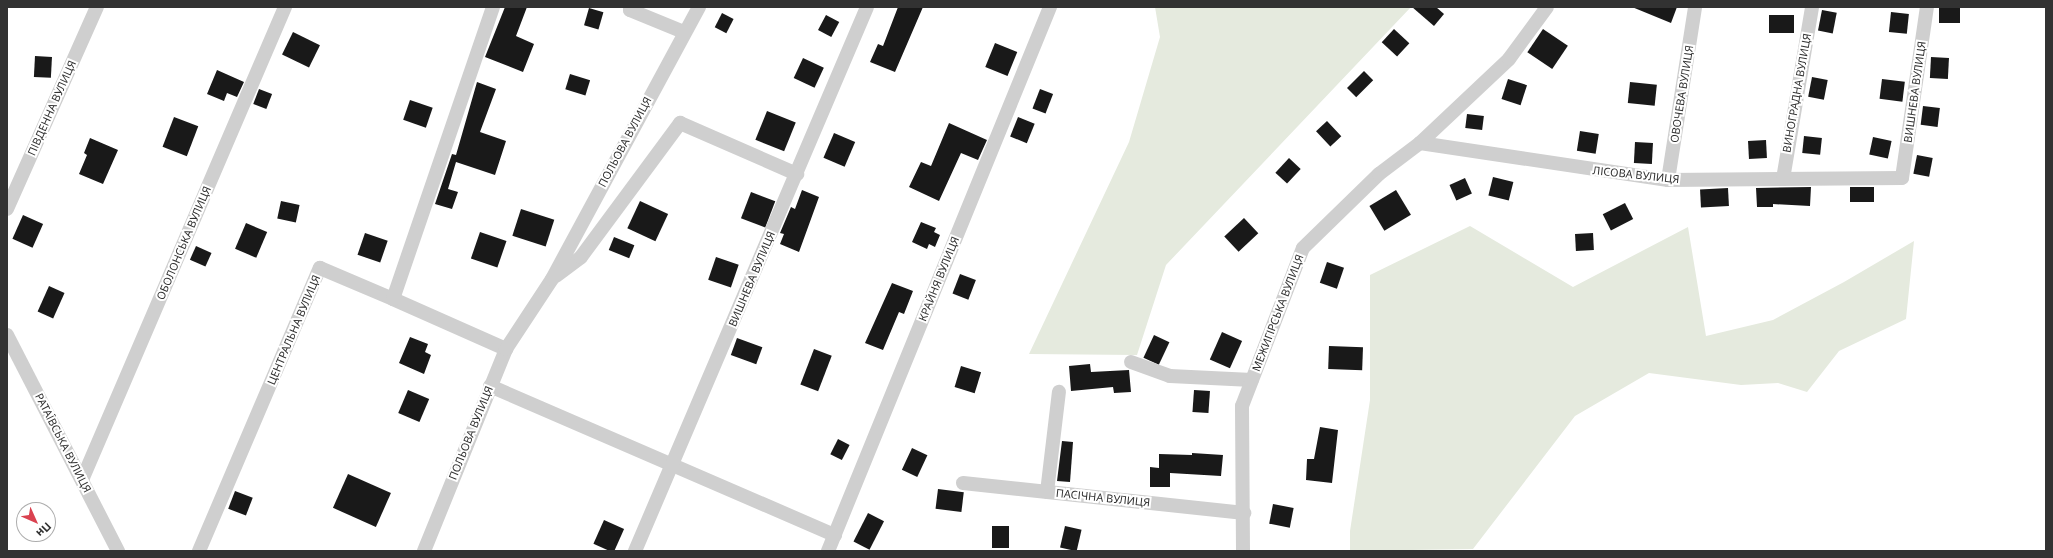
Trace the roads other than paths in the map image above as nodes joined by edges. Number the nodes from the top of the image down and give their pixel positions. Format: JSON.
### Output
{"nodes":[{"id":1,"x":96,"y":7,"type":"edge"},
{"id":2,"x":285,"y":7,"type":"edge"},
{"id":3,"x":493,"y":7,"type":"edge"},
{"id":4,"x":630,"y":7,"type":"edge"},
{"id":5,"x":699,"y":7,"type":"edge"},
{"id":6,"x":867,"y":7,"type":"edge"},
{"id":7,"x":1050,"y":7,"type":"edge"},
{"id":8,"x":1547,"y":7,"type":"edge"},
{"id":9,"x":1695,"y":7,"type":"edge"},
{"id":10,"x":1812,"y":7,"type":"edge"},
{"id":11,"x":1927,"y":7,"type":"edge"},
{"id":12,"x":684,"y":32,"type":"junction"},
{"id":13,"x":1420,"y":143,"type":"junction"},
{"id":14,"x":797,"y":174,"type":"junction"},
{"id":15,"x":1902,"y":178,"type":"joint"},
{"id":16,"x":1783,"y":179,"type":"junction"},
{"id":17,"x":1668,"y":180,"type":"junction"},
{"id":18,"x":7,"y":209,"type":"edge"},
{"id":19,"x":552,"y":279,"type":"junction"},
{"id":20,"x":393,"y":299,"type":"junction"},
{"id":21,"x":7,"y":335,"type":"edge"},
{"id":22,"x":506,"y":349,"type":"junction"},
{"id":23,"x":1132,"y":362,"type":"dead end"},
{"id":24,"x":1252,"y":380,"type":"junction"},
{"id":25,"x":490,"y":386,"type":"junction"},
{"id":26,"x":1059,"y":392,"type":"dead end"},
{"id":27,"x":673,"y":463,"type":"junction"},
{"id":28,"x":82,"y":480,"type":"junction"},
{"id":29,"x":962,"y":483,"type":"dead end"},
{"id":30,"x":1047,"y":492,"type":"junction"},
{"id":31,"x":1244,"y":513,"type":"junction"},
{"id":32,"x":835,"y":535,"type":"junction"},
{"id":33,"x":118,"y":551,"type":"edge"},
{"id":34,"x":199,"y":551,"type":"edge"},
{"id":35,"x":424,"y":551,"type":"edge"},
{"id":36,"x":635,"y":551,"type":"edge"},
{"id":37,"x":828,"y":551,"type":"edge"},
{"id":38,"x":1243,"y":551,"type":"edge"}],
"edges":[{"from":1,"to":18,"type":"street","name":"ПІВДЕННА ВУЛИЦЯ"},
{"from":2,"to":28,"type":"street","name":"ОБОЛОНСЬКА ВУЛИЦЯ"},
{"from":3,"to":20,"type":"street"},
{"from":4,"to":12,"type":"street"},
{"from":5,"to":12,"type":"street","name":"ПОЛЬОВА ВУЛИЦЯ"},
{"from":6,"to":14,"type":"street","name":"ВИШНЕВА ВУЛИЦЯ"},
{"from":7,"to":32,"type":"street","name":"КРАЙНЯ ВУЛИЦЯ"},
{"from":8,"to":13,"type":"street","name":"МЕЖИГІРСЬКА ВУЛИЦЯ"},
{"from":9,"to":17,"type":"street","name":"ОВОЧЕВА ВУЛИЦЯ"},
{"from":10,"to":16,"type":"street","name":"ВИНОГРАДНА ВУЛИЦЯ"},
{"from":11,"to":15,"type":"street","name":"ВИШНЕВА ВУЛИЦЯ"},
{"from":12,"to":19,"type":"street","name":"ПОЛЬОВА ВУЛИЦЯ"},
{"from":13,"to":17,"type":"street","name":"ЛІСОВА ВУЛИЦЯ"},
{"from":13,"to":24,"type":"street","name":"МЕЖИГІРСЬКА ВУЛИЦЯ"},
{"from":14,"to":19,"type":"street","name":"ПОЛЬОВА ВУЛИЦЯ"},
{"from":14,"to":27,"type":"street","name":"ВИШНЕВА ВУЛИЦЯ"},
{"from":15,"to":16,"type":"street","name":"ЛІСОВА ВУЛИЦЯ"},
{"from":16,"to":17,"type":"street","name":"ЛІСОВА ВУЛИЦЯ"},
{"from":19,"to":22,"type":"street","name":"ПОЛЬОВА ВУЛИЦЯ"},
{"from":20,"to":22,"type":"street"},
{"from":20,"to":34,"type":"street","name":"ЦЕНТРАЛЬНА ВУЛИЦЯ"},
{"from":21,"to":28,"type":"street","name":"РАТАЇВСЬКА ВУЛИЦЯ"},
{"from":22,"to":25,"type":"street","name":"ПОЛЬОВА ВУЛИЦЯ"},
{"from":23,"to":24,"type":"street"},
{"from":24,"to":31,"type":"street","name":"МЕЖИГІРСЬКА ВУЛИЦЯ"},
{"from":25,"to":27,"type":"street"},
{"from":25,"to":35,"type":"street","name":"ПОЛЬОВА ВУЛИЦЯ"},
{"from":26,"to":30,"type":"street"},
{"from":27,"to":32,"type":"street"},
{"from":27,"to":36,"type":"street","name":"ВИШНЕВА ВУЛИЦЯ"},
{"from":28,"to":33,"type":"street","name":"РАТАЇВСЬКА ВУЛИЦЯ"},
{"from":29,"to":30,"type":"street","name":"ПАСІЧНА ВУЛИЦЯ"},
{"from":30,"to":31,"type":"street","name":"ПАСІЧНА ВУЛИЦЯ"},
{"from":31,"to":38,"type":"street","name":"МЕЖИГІРСЬКА ВУЛИЦЯ"},
{"from":32,"to":37,"type":"street","name":"КРАЙНЯ ВУЛИЦЯ"}]}
